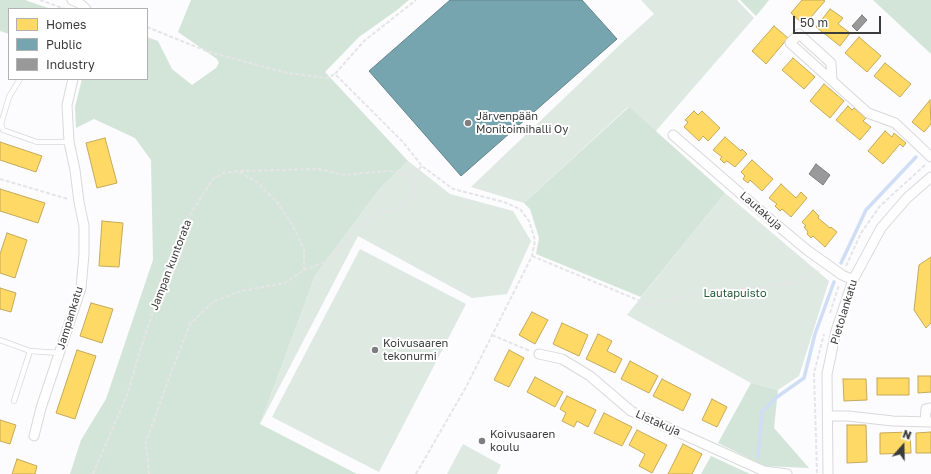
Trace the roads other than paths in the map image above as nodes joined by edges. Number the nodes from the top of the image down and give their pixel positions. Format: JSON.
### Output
{"nodes":[{"id":1,"x":72,"y":0,"type":"edge"},
{"id":2,"x":85,"y":8,"type":"edge"},
{"id":3,"x":19,"y":80,"type":"edge"},
{"id":4,"x":73,"y":80,"type":"edge"},
{"id":5,"x":832,"y":80,"type":"junction"},
{"id":6,"x":673,"y":135,"type":"dead end"},
{"id":7,"x":69,"y":142,"type":"junction"},
{"id":8,"x":931,"y":157,"type":"edge"},
{"id":9,"x":931,"y":177,"type":"edge"},
{"id":10,"x":854,"y":280,"type":"junction"},
{"id":11,"x":0,"y":342,"type":"edge"},
{"id":12,"x":30,"y":351,"type":"junction"},
{"id":13,"x":60,"y":353,"type":"junction"},
{"id":14,"x":539,"y":354,"type":"road end"},
{"id":15,"x":14,"y":401,"type":"dead end"},
{"id":16,"x":931,"y":408,"type":"edge"},
{"id":17,"x":828,"y":416,"type":"junction"},
{"id":18,"x":928,"y":422,"type":"edge"},
{"id":19,"x":34,"y":436,"type":"dead end"},
{"id":20,"x":787,"y":474,"type":"edge"},
{"id":21,"x":828,"y":474,"type":"edge"}],
"edges":[{"from":1,"to":2,"type":"street"},
{"from":3,"to":7,"type":"lane"},
{"from":4,"to":7,"type":"street","name":"Jampankatu"},
{"from":5,"to":5,"type":"street"},
{"from":5,"to":8,"type":"street"},
{"from":6,"to":10,"type":"street","name":"Lautakuja"},
{"from":7,"to":13,"type":"street","name":"Jampankatu"},
{"from":9,"to":10,"type":"street","name":"Pietolankatu"},
{"from":10,"to":17,"type":"street","name":"Pietolankatu"},
{"from":11,"to":12,"type":"lane"},
{"from":12,"to":13,"type":"lane"},
{"from":12,"to":15,"type":"lane"},
{"from":13,"to":19,"type":"street","name":"Jampankatu"},
{"from":14,"to":20,"type":"street","name":"Listakuja"},
{"from":16,"to":18,"type":"street"},
{"from":17,"to":18,"type":"street"},
{"from":17,"to":21,"type":"street","name":"Pietolankatu"}]}
